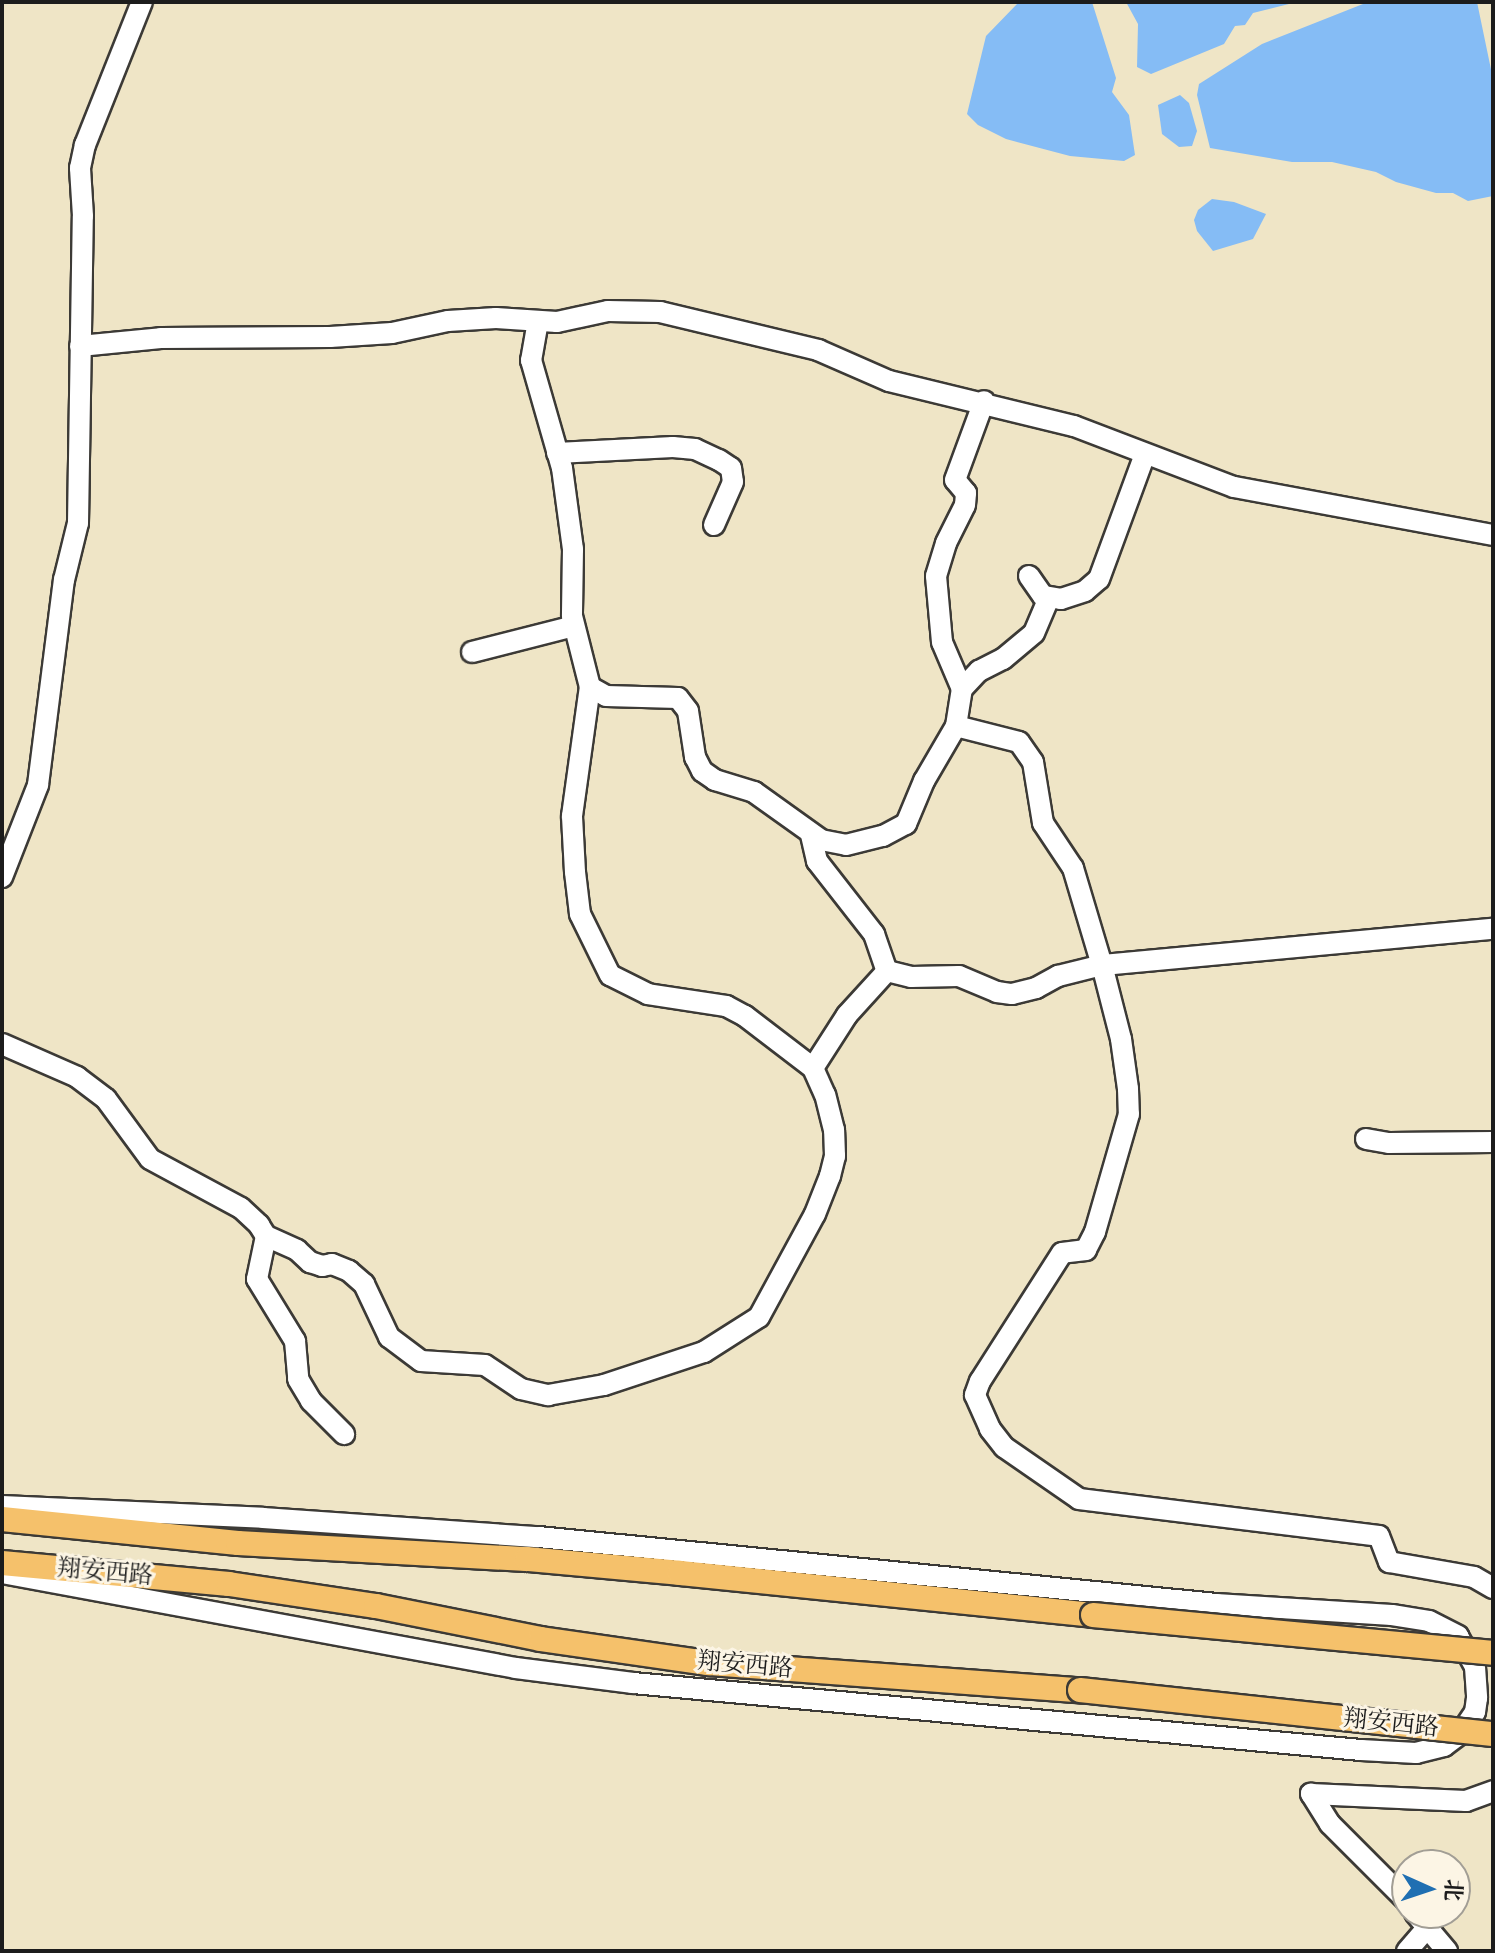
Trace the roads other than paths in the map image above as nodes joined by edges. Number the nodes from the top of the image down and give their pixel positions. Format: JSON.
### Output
{"nodes":[{"id":1,"x":142,"y":2,"type":"edge"},
{"id":2,"x":538,"y":321,"type":"junction"},
{"id":3,"x":80,"y":346,"type":"junction"},
{"id":4,"x":984,"y":401,"type":"junction"},
{"id":5,"x":557,"y":453,"type":"junction"},
{"id":6,"x":1145,"y":454,"type":"junction"},
{"id":7,"x":714,"y":525,"type":"dead end"},
{"id":8,"x":1493,"y":535,"type":"edge"},
{"id":9,"x":1029,"y":576,"type":"dead end"},
{"id":10,"x":1049,"y":598,"type":"junction"},
{"id":11,"x":574,"y":626,"type":"junction"},
{"id":12,"x":472,"y":652,"type":"dead end"},
{"id":13,"x":590,"y":687,"type":"junction"},
{"id":14,"x":962,"y":689,"type":"junction"},
{"id":15,"x":956,"y":726,"type":"junction"},
{"id":16,"x":811,"y":835,"type":"junction"},
{"id":17,"x":2,"y":877,"type":"edge"},
{"id":18,"x":1493,"y":929,"type":"edge"},
{"id":19,"x":1102,"y":965,"type":"junction"},
{"id":20,"x":887,"y":971,"type":"junction"},
{"id":21,"x":2,"y":1044,"type":"edge"},
{"id":22,"x":813,"y":1068,"type":"junction"},
{"id":23,"x":1366,"y":1139,"type":"dead end"},
{"id":24,"x":1493,"y":1142,"type":"edge"},
{"id":25,"x":266,"y":1236,"type":"junction"},
{"id":26,"x":344,"y":1434,"type":"dead end"},
{"id":27,"x":2,"y":1506,"type":"edge"},
{"id":28,"x":2,"y":1519,"type":"edge"},
{"id":29,"x":2,"y":1563,"type":"edge"},
{"id":30,"x":2,"y":1573,"type":"edge"},
{"id":31,"x":1493,"y":1588,"type":"edge"},
{"id":32,"x":1493,"y":1653,"type":"edge"},
{"id":33,"x":1493,"y":1734,"type":"edge"},
{"id":34,"x":1493,"y":1791,"type":"edge"},
{"id":35,"x":1391,"y":1885,"type":"edge"},
{"id":36,"x":1417,"y":1929,"type":"edge"},
{"id":37,"x":1428,"y":1929,"type":"edge"},
{"id":38,"x":1407,"y":1951,"type":"edge"},
{"id":39,"x":1447,"y":1951,"type":"edge"}],
"edges":[{"from":1,"to":3,"type":"street"},
{"from":2,"to":3,"type":"street"},
{"from":2,"to":4,"type":"street"},
{"from":2,"to":5,"type":"street"},
{"from":3,"to":17,"type":"street"},
{"from":4,"to":6,"type":"street"},
{"from":4,"to":14,"type":"street"},
{"from":5,"to":7,"type":"street"},
{"from":5,"to":11,"type":"street"},
{"from":6,"to":8,"type":"street"},
{"from":6,"to":10,"type":"street"},
{"from":9,"to":10,"type":"street"},
{"from":10,"to":14,"type":"street"},
{"from":11,"to":12,"type":"street"},
{"from":11,"to":13,"type":"street"},
{"from":13,"to":16,"type":"street"},
{"from":13,"to":22,"type":"street"},
{"from":14,"to":15,"type":"street"},
{"from":15,"to":16,"type":"street"},
{"from":15,"to":19,"type":"street"},
{"from":16,"to":20,"type":"street"},
{"from":18,"to":19,"type":"street"},
{"from":19,"to":20,"type":"street"},
{"from":19,"to":31,"type":"street"},
{"from":20,"to":22,"type":"street"},
{"from":21,"to":25,"type":"street"},
{"from":22,"to":25,"type":"street"},
{"from":23,"to":24,"type":"street"},
{"from":25,"to":26,"type":"street"},
{"from":27,"to":30,"type":"street"},
{"from":28,"to":32,"type":"main road","name":"翔安西路","bridge":true},
{"from":29,"to":33,"type":"main road","name":"翔安西路","bridge":true},
{"from":34,"to":35,"type":"street"},
{"from":36,"to":38,"type":"street"},
{"from":37,"to":39,"type":"street"}]}
